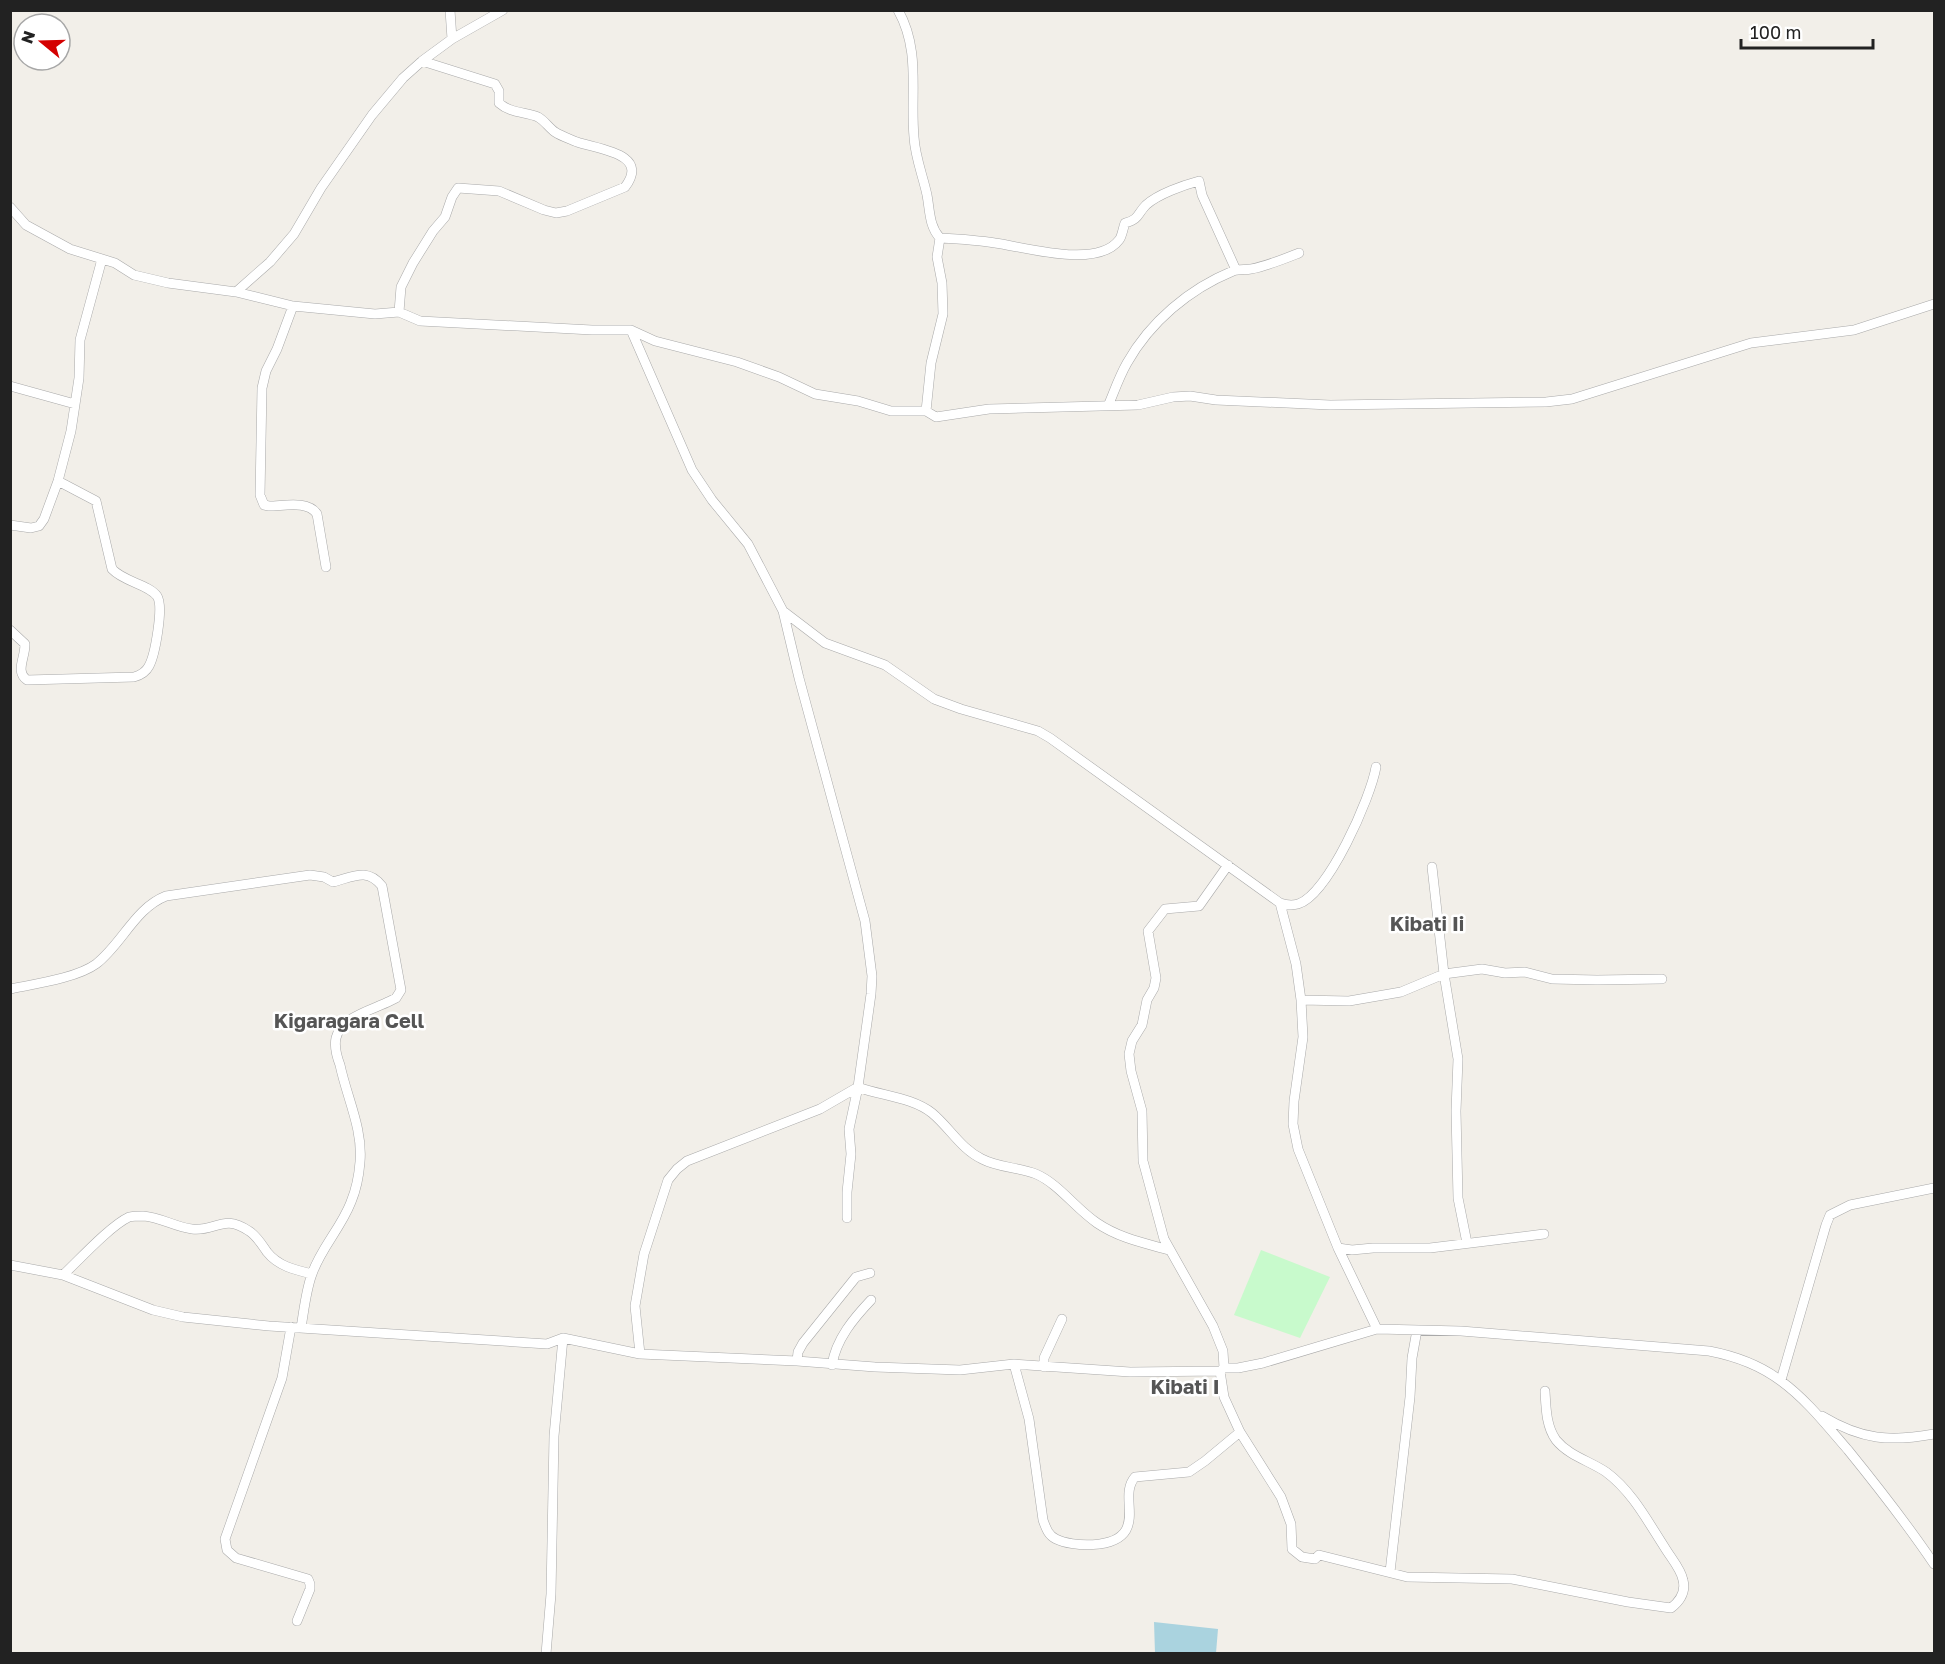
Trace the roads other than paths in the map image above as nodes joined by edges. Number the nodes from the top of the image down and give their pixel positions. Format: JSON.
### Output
{"nodes":[{"id":1,"x":450,"y":10,"type":"edge"},
{"id":2,"x":503,"y":10,"type":"edge"},
{"id":3,"x":898,"y":10,"type":"edge"},
{"id":4,"x":452,"y":39,"type":"junction"},
{"id":5,"x":422,"y":61,"type":"junction"},
{"id":6,"x":10,"y":207,"type":"edge"},
{"id":7,"x":940,"y":238,"type":"junction"},
{"id":8,"x":1299,"y":253,"type":"dead end"},
{"id":9,"x":102,"y":259,"type":"junction"},
{"id":10,"x":1236,"y":270,"type":"junction"},
{"id":11,"x":236,"y":292,"type":"junction"},
{"id":12,"x":1935,"y":304,"type":"edge"},
{"id":13,"x":293,"y":306,"type":"junction"},
{"id":14,"x":399,"y":312,"type":"junction"},
{"id":15,"x":631,"y":330,"type":"junction"},
{"id":16,"x":10,"y":386,"type":"edge"},
{"id":17,"x":75,"y":404,"type":"junction"},
{"id":18,"x":1108,"y":405,"type":"junction"},
{"id":19,"x":926,"y":411,"type":"junction"},
{"id":20,"x":58,"y":481,"type":"junction"},
{"id":21,"x":10,"y":525,"type":"edge"},
{"id":22,"x":326,"y":567,"type":"dead end"},
{"id":23,"x":783,"y":611,"type":"junction"},
{"id":24,"x":10,"y":630,"type":"edge"},
{"id":25,"x":1376,"y":766,"type":"dead end"},
{"id":26,"x":1228,"y":865,"type":"junction"},
{"id":27,"x":1432,"y":867,"type":"dead end"},
{"id":28,"x":1280,"y":903,"type":"junction"},
{"id":29,"x":1444,"y":974,"type":"junction"},
{"id":30,"x":1662,"y":979,"type":"dead end"},
{"id":31,"x":10,"y":989,"type":"edge"},
{"id":32,"x":1302,"y":1000,"type":"junction"},
{"id":33,"x":858,"y":1087,"type":"junction"},
{"id":34,"x":1935,"y":1188,"type":"edge"},
{"id":35,"x":847,"y":1218,"type":"dead end"},
{"id":36,"x":1464,"y":1232,"type":"junction"},
{"id":37,"x":1544,"y":1234,"type":"dead end"},
{"id":38,"x":1467,"y":1243,"type":"junction"},
{"id":39,"x":1455,"y":1246,"type":"junction"},
{"id":40,"x":1338,"y":1248,"type":"junction"},
{"id":41,"x":1169,"y":1250,"type":"junction"},
{"id":42,"x":10,"y":1264,"type":"edge"},
{"id":43,"x":870,"y":1273,"type":"dead end"},
{"id":44,"x":312,"y":1274,"type":"junction"},
{"id":45,"x":63,"y":1275,"type":"junction"},
{"id":46,"x":872,"y":1300,"type":"dead end"},
{"id":47,"x":1062,"y":1319,"type":"dead end"},
{"id":48,"x":296,"y":1327,"type":"junction"},
{"id":49,"x":1377,"y":1329,"type":"junction"},
{"id":50,"x":1417,"y":1330,"type":"junction"},
{"id":51,"x":563,"y":1338,"type":"junction"},
{"id":52,"x":640,"y":1354,"type":"junction"},
{"id":53,"x":797,"y":1361,"type":"junction"},
{"id":54,"x":1014,"y":1364,"type":"junction"},
{"id":55,"x":832,"y":1365,"type":"junction"},
{"id":56,"x":1044,"y":1367,"type":"junction"},
{"id":57,"x":1222,"y":1369,"type":"junction"},
{"id":58,"x":1781,"y":1380,"type":"junction"},
{"id":59,"x":1545,"y":1392,"type":"dead end"},
{"id":60,"x":1816,"y":1412,"type":"junction"},
{"id":61,"x":1240,"y":1432,"type":"junction"},
{"id":62,"x":1935,"y":1434,"type":"edge"},
{"id":63,"x":1935,"y":1564,"type":"edge"},
{"id":64,"x":1390,"y":1572,"type":"junction"},
{"id":65,"x":297,"y":1621,"type":"dead end"},
{"id":66,"x":546,"y":1653,"type":"edge"}],
"edges":[{"from":1,"to":4,"type":"street"},
{"from":2,"to":4,"type":"street"},
{"from":3,"to":7,"type":"street"},
{"from":4,"to":5,"type":"street"},
{"from":5,"to":11,"type":"street"},
{"from":5,"to":14,"type":"street"},
{"from":6,"to":9,"type":"street"},
{"from":7,"to":10,"type":"street"},
{"from":7,"to":19,"type":"street"},
{"from":8,"to":10,"type":"street"},
{"from":9,"to":11,"type":"street"},
{"from":9,"to":17,"type":"street"},
{"from":10,"to":18,"type":"street"},
{"from":11,"to":13,"type":"street"},
{"from":12,"to":18,"type":"street"},
{"from":13,"to":14,"type":"street"},
{"from":13,"to":22,"type":"street"},
{"from":14,"to":15,"type":"street"},
{"from":15,"to":19,"type":"street"},
{"from":15,"to":23,"type":"street"},
{"from":16,"to":17,"type":"street"},
{"from":17,"to":20,"type":"street"},
{"from":18,"to":19,"type":"street"},
{"from":20,"to":21,"type":"street"},
{"from":20,"to":24,"type":"street"},
{"from":23,"to":26,"type":"street"},
{"from":23,"to":33,"type":"street"},
{"from":25,"to":28,"type":"street"},
{"from":26,"to":28,"type":"street"},
{"from":26,"to":41,"type":"street"},
{"from":27,"to":29,"type":"street"},
{"from":28,"to":32,"type":"street"},
{"from":29,"to":30,"type":"street"},
{"from":29,"to":32,"type":"street"},
{"from":29,"to":36,"type":"street"},
{"from":31,"to":44,"type":"street"},
{"from":32,"to":40,"type":"street"},
{"from":33,"to":35,"type":"street"},
{"from":33,"to":41,"type":"street"},
{"from":33,"to":52,"type":"street"},
{"from":34,"to":58,"type":"street"},
{"from":36,"to":38,"type":"street"},
{"from":36,"to":39,"type":"street"},
{"from":37,"to":38,"type":"street"},
{"from":38,"to":39,"type":"street"},
{"from":39,"to":40,"type":"street"},
{"from":40,"to":49,"type":"street"},
{"from":41,"to":57,"type":"street"},
{"from":42,"to":45,"type":"street"},
{"from":43,"to":53,"type":"street"},
{"from":44,"to":45,"type":"street"},
{"from":44,"to":48,"type":"street"},
{"from":45,"to":48,"type":"street"},
{"from":46,"to":55,"type":"street"},
{"from":47,"to":56,"type":"street"},
{"from":48,"to":51,"type":"street"},
{"from":48,"to":65,"type":"street"},
{"from":49,"to":50,"type":"street"},
{"from":49,"to":57,"type":"street"},
{"from":50,"to":58,"type":"street"},
{"from":50,"to":64,"type":"street"},
{"from":51,"to":52,"type":"street"},
{"from":51,"to":66,"type":"street"},
{"from":52,"to":53,"type":"street"},
{"from":53,"to":55,"type":"street"},
{"from":54,"to":55,"type":"street"},
{"from":54,"to":56,"type":"street"},
{"from":54,"to":61,"type":"street"},
{"from":56,"to":57,"type":"street"},
{"from":57,"to":61,"type":"street"},
{"from":58,"to":60,"type":"street"},
{"from":59,"to":64,"type":"street"},
{"from":60,"to":62,"type":"street"},
{"from":60,"to":63,"type":"street"},
{"from":61,"to":64,"type":"street"}]}
